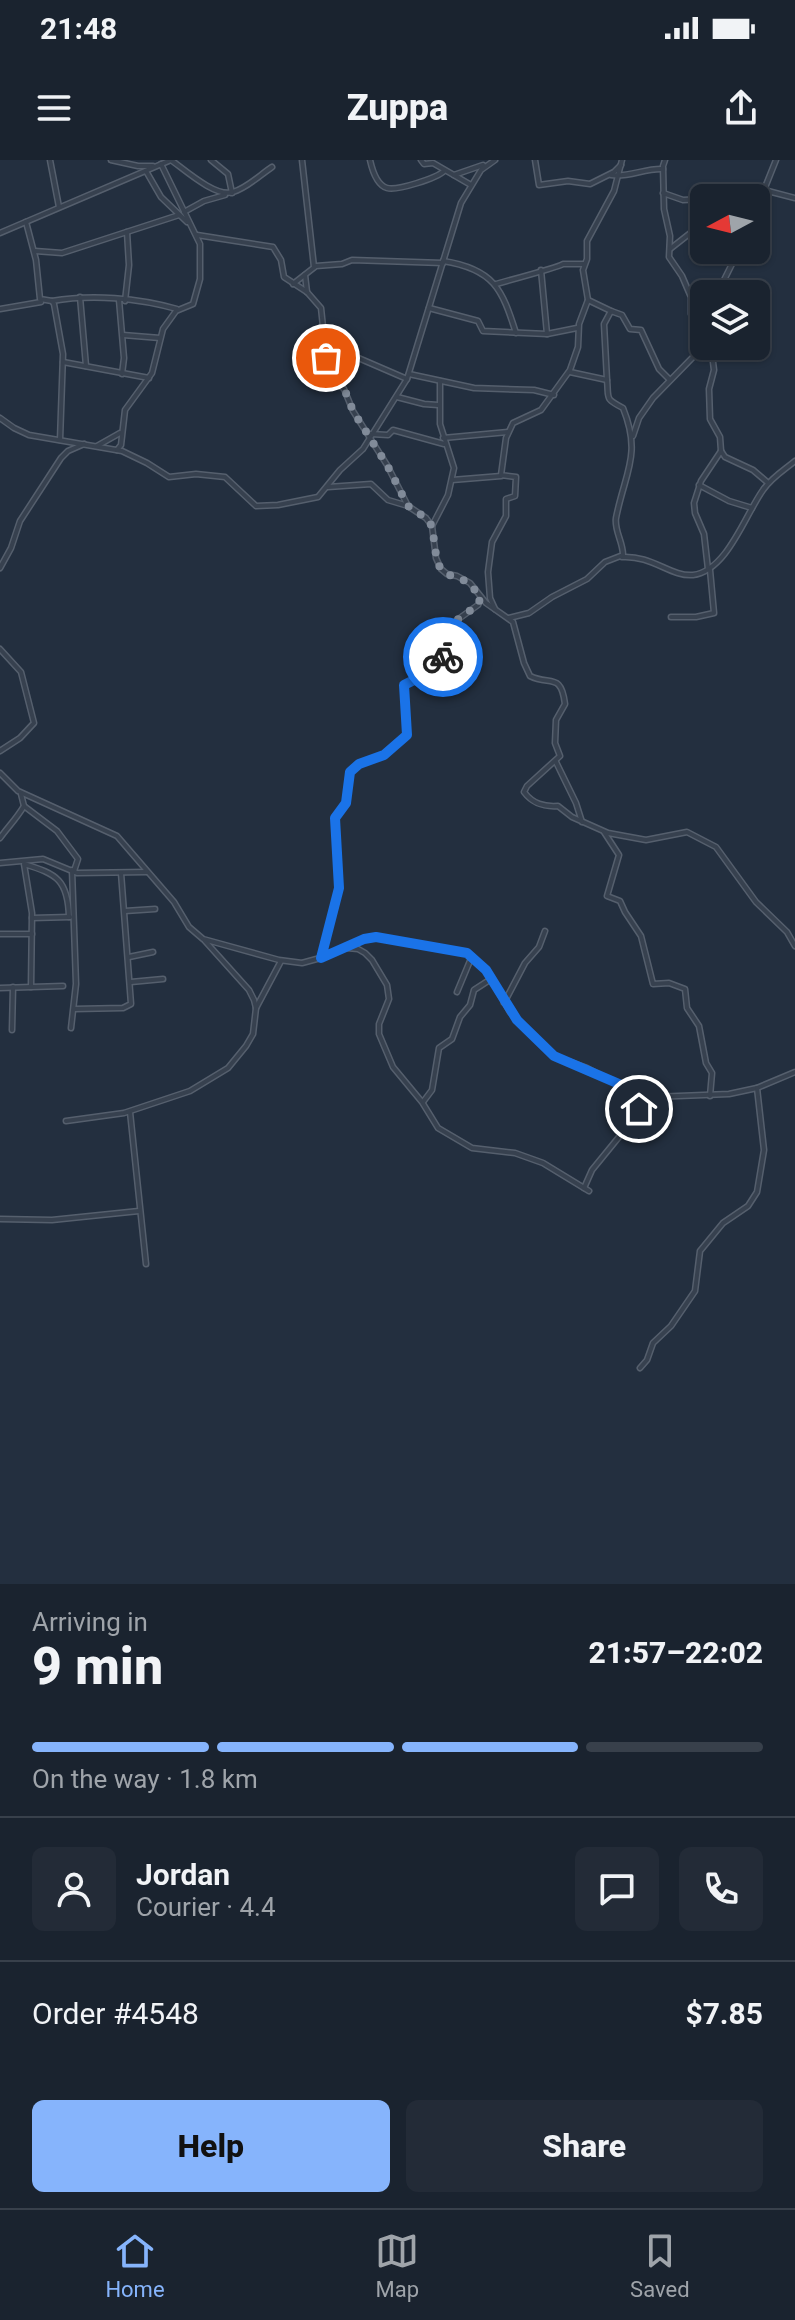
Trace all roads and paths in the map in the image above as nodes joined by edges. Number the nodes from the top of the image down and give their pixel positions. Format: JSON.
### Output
{"nodes":[{"id":1,"x":50,"y":160,"type":"edge"},
{"id":2,"x":111,"y":160,"type":"edge"},
{"id":3,"x":171,"y":160,"type":"edge"},
{"id":4,"x":211,"y":160,"type":"edge"},
{"id":5,"x":302,"y":160,"type":"edge"},
{"id":6,"x":370,"y":160,"type":"edge"},
{"id":7,"x":421,"y":160,"type":"edge"},
{"id":8,"x":495,"y":160,"type":"edge"},
{"id":9,"x":535,"y":160,"type":"edge"},
{"id":10,"x":665,"y":160,"type":"edge"},
{"id":11,"x":773,"y":160,"type":"edge"},
{"id":12,"x":622,"y":162,"type":"edge"},
{"id":13,"x":485,"y":165,"type":"junction"},
{"id":14,"x":158,"y":166,"type":"junction"},
{"id":15,"x":272,"y":167,"type":"dead end"},
{"id":16,"x":663,"y":169,"type":"junction"},
{"id":17,"x":146,"y":171,"type":"junction"},
{"id":18,"x":444,"y":171,"type":"junction"},
{"id":19,"x":610,"y":174,"type":"junction"},
{"id":20,"x":454,"y":175,"type":"junction"},
{"id":21,"x":619,"y":176,"type":"junction"},
{"id":22,"x":766,"y":184,"type":"edge"},
{"id":23,"x":471,"y":185,"type":"junction"},
{"id":24,"x":770,"y":192,"type":"edge"},
{"id":25,"x":229,"y":193,"type":"junction"},
{"id":26,"x":663,"y":193,"type":"junction"},
{"id":27,"x":795,"y":198,"type":"edge"},
{"id":28,"x":690,"y":200,"type":"edge"},
{"id":29,"x":59,"y":207,"type":"junction"},
{"id":30,"x":181,"y":213,"type":"junction"},
{"id":31,"x":26,"y":222,"type":"junction"},
{"id":32,"x":127,"y":232,"type":"junction"},
{"id":33,"x":0,"y":233,"type":"edge"},
{"id":34,"x":690,"y":233,"type":"edge"},
{"id":35,"x":197,"y":235,"type":"junction"},
{"id":36,"x":204,"y":237,"type":"junction"},
{"id":37,"x":200,"y":244,"type":"junction"},
{"id":38,"x":670,"y":249,"type":"junction"},
{"id":39,"x":35,"y":251,"type":"junction"},
{"id":40,"x":443,"y":262,"type":"junction"},
{"id":41,"x":584,"y":264,"type":"junction"},
{"id":42,"x":316,"y":265,"type":"junction"},
{"id":43,"x":541,"y":270,"type":"junction"},
{"id":44,"x":305,"y":275,"type":"junction"},
{"id":45,"x":293,"y":284,"type":"junction"},
{"id":46,"x":496,"y":284,"type":"junction"},
{"id":47,"x":307,"y":292,"type":"junction"},
{"id":48,"x":690,"y":295,"type":"edge"},
{"id":49,"x":80,"y":297,"type":"junction"},
{"id":50,"x":588,"y":300,"type":"junction"},
{"id":51,"x":52,"y":301,"type":"junction"},
{"id":52,"x":125,"y":301,"type":"junction"},
{"id":53,"x":44,"y":302,"type":"junction"},
{"id":54,"x":429,"y":308,"type":"junction"},
{"id":55,"x":0,"y":309,"type":"edge"},
{"id":56,"x":179,"y":310,"type":"junction"},
{"id":57,"x":611,"y":311,"type":"junction"},
{"id":58,"x":578,"y":328,"type":"junction"},
{"id":59,"x":516,"y":333,"type":"junction"},
{"id":60,"x":547,"y":334,"type":"junction"},
{"id":61,"x":123,"y":335,"type":"junction"},
{"id":62,"x":160,"y":338,"type":"junction"},
{"id":63,"x":326,"y":344,"type":"junction"},
{"id":64,"x":691,"y":360,"type":"edge"},
{"id":65,"x":713,"y":360,"type":"edge"},
{"id":66,"x":63,"y":362,"type":"junction"},
{"id":67,"x":86,"y":366,"type":"junction"},
{"id":68,"x":569,"y":371,"type":"junction"},
{"id":69,"x":122,"y":374,"type":"junction"},
{"id":70,"x":408,"y":376,"type":"junction"},
{"id":71,"x":149,"y":378,"type":"junction"},
{"id":72,"x":607,"y":380,"type":"junction"},
{"id":73,"x":670,"y":380,"type":"junction"},
{"id":74,"x":440,"y":381,"type":"junction"},
{"id":75,"x":554,"y":395,"type":"junction"},
{"id":76,"x":397,"y":397,"type":"junction"},
{"id":77,"x":438,"y":405,"type":"junction"},
{"id":78,"x":0,"y":418,"type":"edge"},
{"id":79,"x":122,"y":431,"type":"junction"},
{"id":80,"x":508,"y":432,"type":"junction"},
{"id":81,"x":633,"y":436,"type":"junction"},
{"id":82,"x":370,"y":437,"type":"junction"},
{"id":83,"x":60,"y":440,"type":"junction"},
{"id":84,"x":444,"y":441,"type":"junction"},
{"id":85,"x":87,"y":444,"type":"junction"},
{"id":86,"x":97,"y":446,"type":"junction"},
{"id":87,"x":120,"y":449,"type":"junction"},
{"id":88,"x":721,"y":451,"type":"junction"},
{"id":89,"x":795,"y":461,"type":"edge"},
{"id":90,"x":501,"y":476,"type":"junction"},
{"id":91,"x":452,"y":480,"type":"junction"},
{"id":92,"x":768,"y":483,"type":"junction"},
{"id":93,"x":699,"y":485,"type":"junction"},
{"id":94,"x":328,"y":487,"type":"junction"},
{"id":95,"x":408,"y":506,"type":"junction"},
{"id":96,"x":752,"y":508,"type":"junction"},
{"id":97,"x":432,"y":526,"type":"junction"},
{"id":98,"x":622,"y":557,"type":"junction"},
{"id":99,"x":0,"y":568,"type":"edge"},
{"id":100,"x":710,"y":569,"type":"junction"},
{"id":101,"x":490,"y":589,"type":"junction"},
{"id":102,"x":482,"y":596,"type":"junction"},
{"id":103,"x":495,"y":609,"type":"junction"},
{"id":104,"x":671,"y":617,"type":"dead end"},
{"id":105,"x":513,"y":619,"type":"junction"},
{"id":106,"x":0,"y":649,"type":"edge"},
{"id":107,"x":0,"y":751,"type":"edge"},
{"id":108,"x":556,"y":761,"type":"junction"},
{"id":109,"x":0,"y":773,"type":"edge"},
{"id":110,"x":20,"y":791,"type":"junction"},
{"id":111,"x":24,"y":806,"type":"junction"},
{"id":112,"x":582,"y":822,"type":"junction"},
{"id":113,"x":604,"y":832,"type":"junction"},
{"id":114,"x":0,"y":838,"type":"edge"},
{"id":115,"x":0,"y":863,"type":"edge"},
{"id":116,"x":73,"y":871,"type":"junction"},
{"id":117,"x":147,"y":872,"type":"junction"},
{"id":118,"x":121,"y":873,"type":"junction"},
{"id":119,"x":155,"y":909,"type":"dead end"},
{"id":120,"x":125,"y":911,"type":"junction"},
{"id":121,"x":71,"y":917,"type":"junction"},
{"id":122,"x":32,"y":918,"type":"junction"},
{"id":123,"x":545,"y":931,"type":"dead end"},
{"id":124,"x":0,"y":934,"type":"edge"},
{"id":125,"x":32,"y":934,"type":"junction"},
{"id":126,"x":203,"y":939,"type":"junction"},
{"id":127,"x":795,"y":946,"type":"edge"},
{"id":128,"x":345,"y":948,"type":"junction"},
{"id":129,"x":153,"y":952,"type":"dead end"},
{"id":130,"x":472,"y":956,"type":"junction"},
{"id":131,"x":129,"y":957,"type":"junction"},
{"id":132,"x":321,"y":958,"type":"junction"},
{"id":133,"x":281,"y":961,"type":"junction"},
{"id":134,"x":163,"y":979,"type":"dead end"},
{"id":135,"x":491,"y":979,"type":"junction"},
{"id":136,"x":131,"y":982,"type":"junction"},
{"id":137,"x":63,"y":986,"type":"dead end"},
{"id":138,"x":13,"y":987,"type":"junction"},
{"id":139,"x":31,"y":987,"type":"junction"},
{"id":140,"x":0,"y":988,"type":"edge"},
{"id":141,"x":457,"y":992,"type":"dead end"},
{"id":142,"x":504,"y":1003,"type":"junction"},
{"id":143,"x":256,"y":1008,"type":"junction"},
{"id":144,"x":74,"y":1009,"type":"junction"},
{"id":145,"x":71,"y":1028,"type":"dead end"},
{"id":146,"x":12,"y":1030,"type":"dead end"},
{"id":147,"x":795,"y":1072,"type":"edge"},
{"id":148,"x":757,"y":1088,"type":"junction"},
{"id":149,"x":633,"y":1090,"type":"junction"},
{"id":150,"x":710,"y":1096,"type":"junction"},
{"id":151,"x":659,"y":1098,"type":"junction"},
{"id":152,"x":422,"y":1102,"type":"junction"},
{"id":153,"x":130,"y":1112,"type":"junction"},
{"id":154,"x":632,"y":1114,"type":"junction"},
{"id":155,"x":66,"y":1121,"type":"dead end"},
{"id":156,"x":139,"y":1211,"type":"junction"},
{"id":157,"x":0,"y":1219,"type":"edge"},
{"id":158,"x":146,"y":1264,"type":"dead end"},
{"id":159,"x":640,"y":1368,"type":"dead end"}],
"edges":[{"from":1,"to":29,"type":"street"},
{"from":2,"to":14,"type":"street"},
{"from":3,"to":14,"type":"street"},
{"from":3,"to":25,"type":"street"},
{"from":4,"to":25,"type":"street"},
{"from":5,"to":42,"type":"street"},
{"from":6,"to":18,"type":"street"},
{"from":7,"to":18,"type":"street"},
{"from":8,"to":13,"type":"street"},
{"from":9,"to":19,"type":"street"},
{"from":10,"to":16,"type":"street"},
{"from":11,"to":22,"type":"street"},
{"from":12,"to":19,"type":"street"},
{"from":12,"to":21,"type":"street"},
{"from":13,"to":20,"type":"street"},
{"from":13,"to":23,"type":"street"},
{"from":14,"to":17,"type":"street"},
{"from":14,"to":30,"type":"street"},
{"from":15,"to":25,"type":"street"},
{"from":16,"to":21,"type":"street"},
{"from":16,"to":26,"type":"street"},
{"from":17,"to":29,"type":"street"},
{"from":17,"to":30,"type":"street"},
{"from":18,"to":20,"type":"street"},
{"from":19,"to":21,"type":"street"},
{"from":20,"to":23,"type":"street"},
{"from":21,"to":41,"type":"street"},
{"from":23,"to":40,"type":"street"},
{"from":24,"to":27,"type":"street"},
{"from":25,"to":30,"type":"street"},
{"from":26,"to":28,"type":"street"},
{"from":26,"to":38,"type":"street"},
{"from":29,"to":31,"type":"street"},
{"from":30,"to":32,"type":"street"},
{"from":30,"to":35,"type":"street"},
{"from":31,"to":33,"type":"street"},
{"from":31,"to":39,"type":"street"},
{"from":32,"to":39,"type":"street"},
{"from":32,"to":52,"type":"street"},
{"from":34,"to":38,"type":"street"},
{"from":35,"to":36,"type":"street"},
{"from":35,"to":37,"type":"street"},
{"from":36,"to":37,"type":"street"},
{"from":36,"to":45,"type":"street"},
{"from":37,"to":56,"type":"street"},
{"from":38,"to":48,"type":"street"},
{"from":39,"to":53,"type":"street"},
{"from":40,"to":42,"type":"street"},
{"from":40,"to":46,"type":"street"},
{"from":40,"to":54,"type":"street"},
{"from":41,"to":43,"type":"street"},
{"from":41,"to":50,"type":"street"},
{"from":42,"to":44,"type":"street"},
{"from":43,"to":46,"type":"street"},
{"from":43,"to":60,"type":"street"},
{"from":44,"to":45,"type":"street"},
{"from":44,"to":47,"type":"street"},
{"from":45,"to":47,"type":"street"},
{"from":46,"to":59,"type":"street"},
{"from":47,"to":63,"type":"street"},
{"from":49,"to":51,"type":"street"},
{"from":49,"to":52,"type":"street"},
{"from":49,"to":67,"type":"street"},
{"from":50,"to":57,"type":"street"},
{"from":50,"to":58,"type":"street"},
{"from":51,"to":53,"type":"street"},
{"from":51,"to":66,"type":"street"},
{"from":52,"to":56,"type":"street"},
{"from":52,"to":61,"type":"street"},
{"from":53,"to":55,"type":"street"},
{"from":54,"to":59,"type":"street"},
{"from":54,"to":70,"type":"street"},
{"from":56,"to":62,"type":"street"},
{"from":57,"to":72,"type":"street"},
{"from":57,"to":73,"type":"street"},
{"from":58,"to":60,"type":"street"},
{"from":58,"to":68,"type":"street"},
{"from":59,"to":60,"type":"street"},
{"from":61,"to":62,"type":"street"},
{"from":61,"to":69,"type":"street"},
{"from":62,"to":71,"type":"street"},
{"from":63,"to":70,"type":"street"},
{"from":63,"to":82,"type":"street"},
{"from":64,"to":73,"type":"street"},
{"from":65,"to":88,"type":"street"},
{"from":66,"to":67,"type":"street"},
{"from":66,"to":83,"type":"street"},
{"from":67,"to":69,"type":"street"},
{"from":68,"to":72,"type":"street"},
{"from":68,"to":75,"type":"street"},
{"from":69,"to":71,"type":"street"},
{"from":70,"to":74,"type":"street"},
{"from":70,"to":76,"type":"street"},
{"from":71,"to":79,"type":"street"},
{"from":72,"to":81,"type":"street"},
{"from":73,"to":81,"type":"street"},
{"from":74,"to":75,"type":"street"},
{"from":74,"to":77,"type":"street"},
{"from":75,"to":80,"type":"street"},
{"from":76,"to":77,"type":"street"},
{"from":76,"to":82,"type":"street"},
{"from":77,"to":84,"type":"street"},
{"from":78,"to":83,"type":"street"},
{"from":79,"to":86,"type":"street"},
{"from":79,"to":87,"type":"street"},
{"from":80,"to":84,"type":"street"},
{"from":80,"to":90,"type":"street"},
{"from":81,"to":98,"type":"street"},
{"from":82,"to":84,"type":"street"},
{"from":82,"to":94,"type":"street"},
{"from":82,"to":95,"type":"street"},
{"from":83,"to":85,"type":"street"},
{"from":84,"to":91,"type":"street"},
{"from":85,"to":86,"type":"street"},
{"from":85,"to":99,"type":"street"},
{"from":86,"to":87,"type":"street"},
{"from":87,"to":94,"type":"street"},
{"from":88,"to":92,"type":"street"},
{"from":88,"to":93,"type":"street"},
{"from":89,"to":92,"type":"street"},
{"from":90,"to":91,"type":"street"},
{"from":90,"to":101,"type":"street"},
{"from":91,"to":97,"type":"street"},
{"from":92,"to":96,"type":"street"},
{"from":93,"to":96,"type":"street"},
{"from":93,"to":100,"type":"street"},
{"from":94,"to":95,"type":"street"},
{"from":95,"to":97,"type":"street"},
{"from":96,"to":100,"type":"street"},
{"from":97,"to":102,"type":"street"},
{"from":98,"to":100,"type":"street"},
{"from":98,"to":105,"type":"street"},
{"from":100,"to":104,"type":"street"},
{"from":101,"to":102,"type":"street"},
{"from":101,"to":103,"type":"street"},
{"from":102,"to":103,"type":"street"},
{"from":102,"to":132,"type":"street"},
{"from":103,"to":105,"type":"street"},
{"from":105,"to":108,"type":"street"},
{"from":106,"to":107,"type":"street"},
{"from":108,"to":112,"type":"street"},
{"from":108,"to":112,"type":"street"},
{"from":109,"to":110,"type":"street"},
{"from":110,"to":111,"type":"street"},
{"from":110,"to":117,"type":"street"},
{"from":111,"to":114,"type":"street"},
{"from":111,"to":116,"type":"street"},
{"from":112,"to":113,"type":"street"},
{"from":113,"to":127,"type":"street"},
{"from":113,"to":150,"type":"street"},
{"from":115,"to":116,"type":"street"},
{"from":116,"to":118,"type":"street"},
{"from":116,"to":121,"type":"street"},
{"from":117,"to":118,"type":"street"},
{"from":117,"to":126,"type":"street"},
{"from":118,"to":120,"type":"street"},
{"from":119,"to":120,"type":"street"},
{"from":120,"to":131,"type":"street"},
{"from":121,"to":122,"type":"street"},
{"from":121,"to":122,"type":"street"},
{"from":121,"to":144,"type":"street"},
{"from":122,"to":125,"type":"street"},
{"from":123,"to":142,"type":"street"},
{"from":124,"to":125,"type":"street"},
{"from":125,"to":139,"type":"street"},
{"from":126,"to":133,"type":"street"},
{"from":126,"to":143,"type":"street"},
{"from":128,"to":130,"type":"street"},
{"from":128,"to":132,"type":"street"},
{"from":128,"to":152,"type":"street"},
{"from":129,"to":131,"type":"street"},
{"from":130,"to":135,"type":"street"},
{"from":130,"to":141,"type":"street"},
{"from":131,"to":136,"type":"street"},
{"from":132,"to":133,"type":"street"},
{"from":133,"to":143,"type":"street"},
{"from":134,"to":136,"type":"street"},
{"from":135,"to":142,"type":"street"},
{"from":135,"to":152,"type":"street"},
{"from":136,"to":144,"type":"street"},
{"from":137,"to":139,"type":"street"},
{"from":138,"to":139,"type":"street"},
{"from":138,"to":140,"type":"street"},
{"from":138,"to":146,"type":"street"},
{"from":142,"to":149,"type":"street"},
{"from":143,"to":153,"type":"street"},
{"from":144,"to":145,"type":"street"},
{"from":147,"to":148,"type":"street"},
{"from":148,"to":150,"type":"street"},
{"from":148,"to":159,"type":"street"},
{"from":149,"to":151,"type":"street"},
{"from":149,"to":154,"type":"street"},
{"from":150,"to":151,"type":"street"},
{"from":151,"to":154,"type":"street"},
{"from":152,"to":154,"type":"street"},
{"from":153,"to":155,"type":"street"},
{"from":153,"to":156,"type":"street"},
{"from":156,"to":157,"type":"street"},
{"from":156,"to":158,"type":"street"}]}
